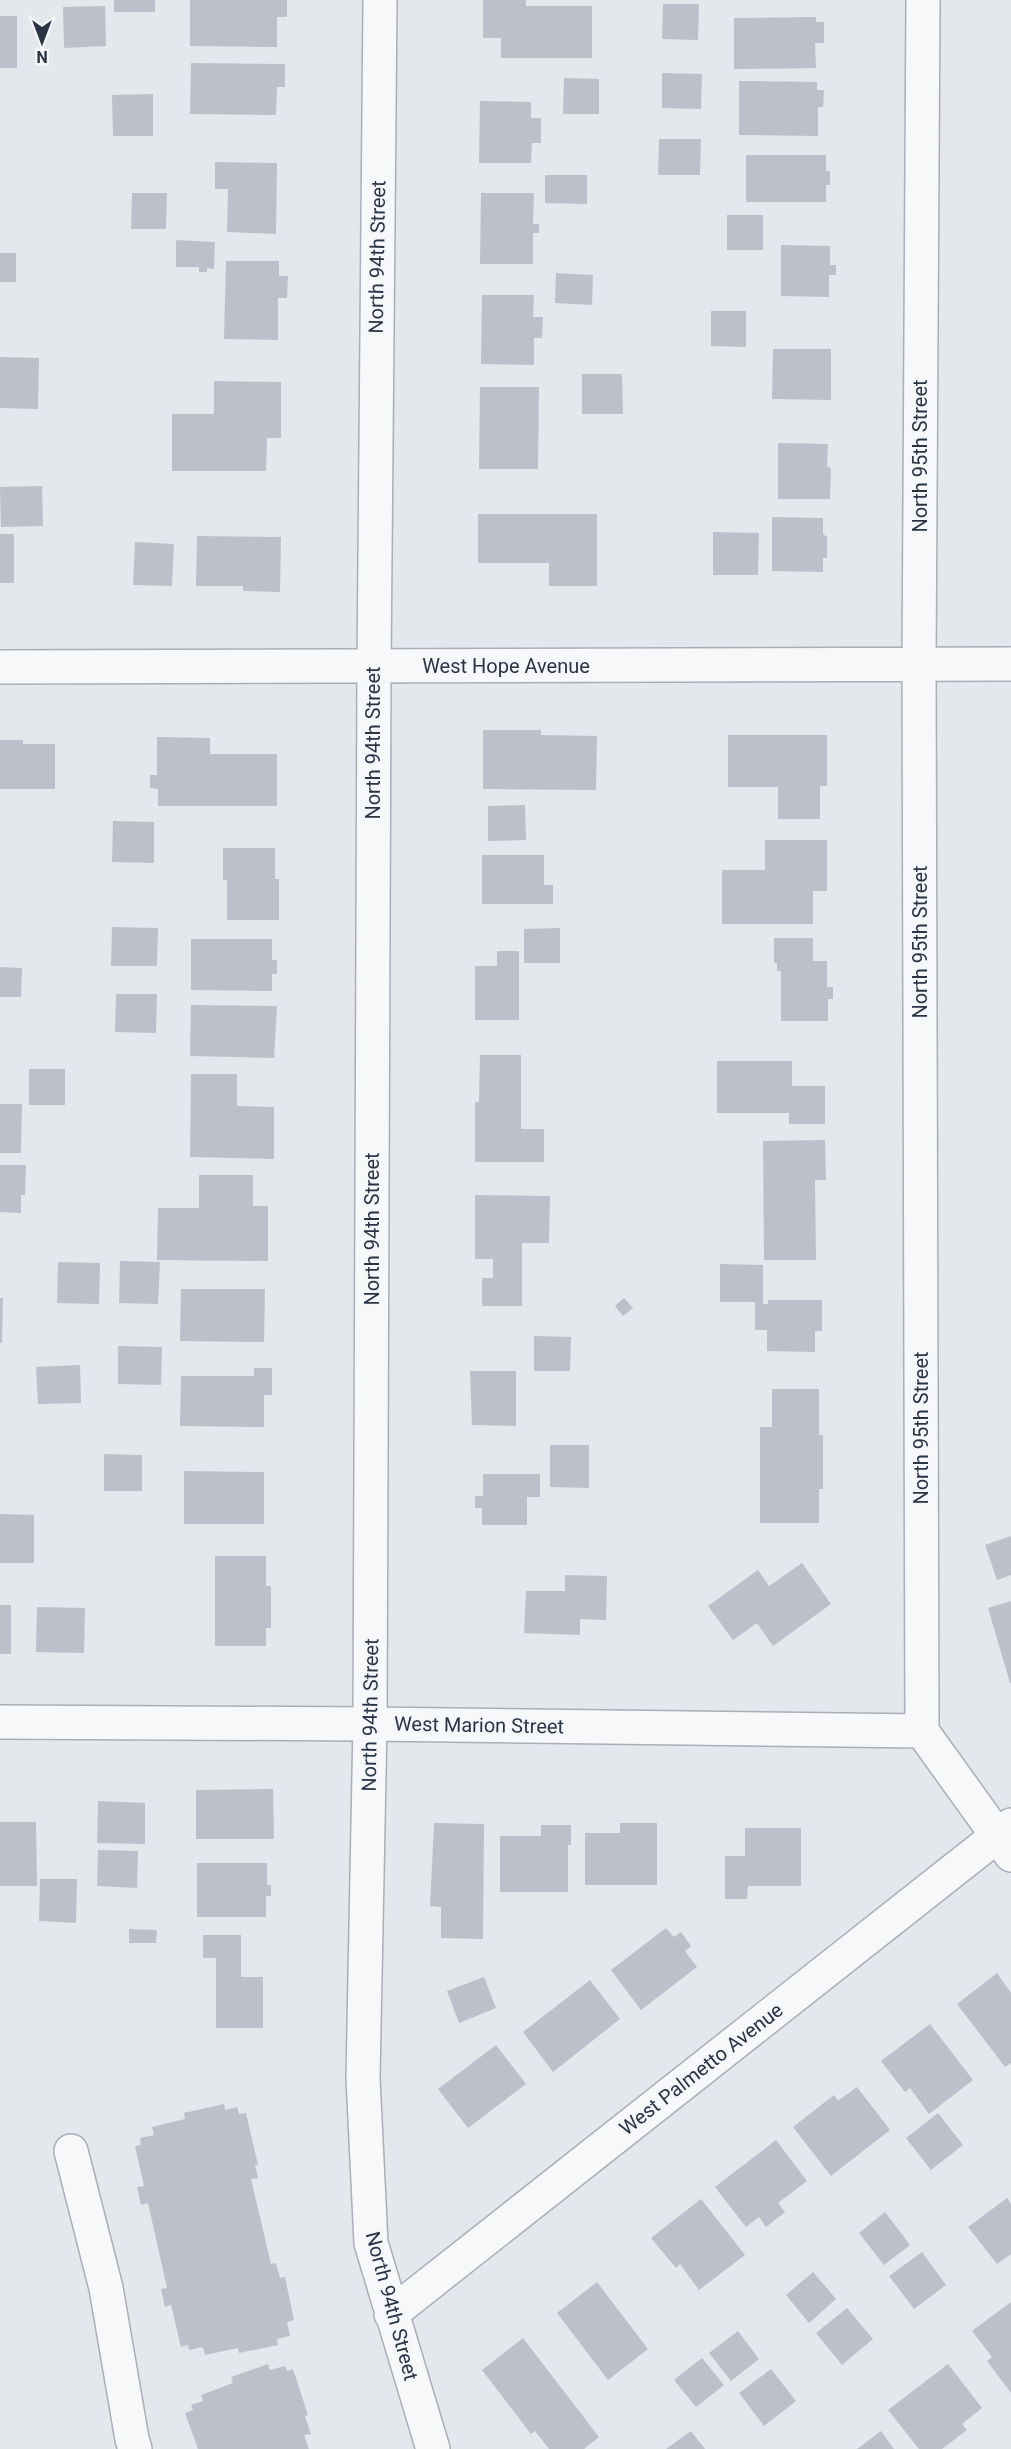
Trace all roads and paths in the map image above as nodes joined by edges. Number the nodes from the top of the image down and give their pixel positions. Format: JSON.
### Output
{"nodes":[{"id":1,"x":380,"y":0,"type":"edge"},
{"id":2,"x":923,"y":0,"type":"edge"},
{"id":3,"x":919,"y":664,"type":"junction"},
{"id":4,"x":1011,"y":664,"type":"edge"},
{"id":5,"x":374,"y":666,"type":"junction"},
{"id":6,"x":0,"y":667,"type":"edge"},
{"id":7,"x":0,"y":1722,"type":"edge"},
{"id":8,"x":370,"y":1724,"type":"junction"},
{"id":9,"x":922,"y":1731,"type":"junction"},
{"id":10,"x":1006,"y":1839,"type":"edge"},
{"id":11,"x":71,"y":2151,"type":"dead end"},
{"id":12,"x":391,"y":2313,"type":"junction"},
{"id":13,"x":135,"y":2449,"type":"edge"},
{"id":14,"x":433,"y":2449,"type":"edge"}],
"edges":[{"from":1,"to":5,"type":"street","name":"North 94th Street"},
{"from":2,"to":3,"type":"street","name":"North 95th Street"},
{"from":3,"to":4,"type":"street","name":"West Hope Avenue"},
{"from":3,"to":5,"type":"street","name":"West Hope Avenue"},
{"from":3,"to":9,"type":"street","name":"North 95th Street"},
{"from":5,"to":6,"type":"street","name":"West Hope Avenue"},
{"from":5,"to":8,"type":"street","name":"North 94th Street"},
{"from":7,"to":8,"type":"street","name":"West Marion Street"},
{"from":8,"to":9,"type":"street","name":"West Marion Street"},
{"from":8,"to":12,"type":"street","name":"North 94th Street"},
{"from":9,"to":10,"type":"street"},
{"from":10,"to":12,"type":"street","name":"West Palmetto Avenue"},
{"from":11,"to":13,"type":"street"},
{"from":12,"to":14,"type":"street","name":"North 94th Street"}]}
